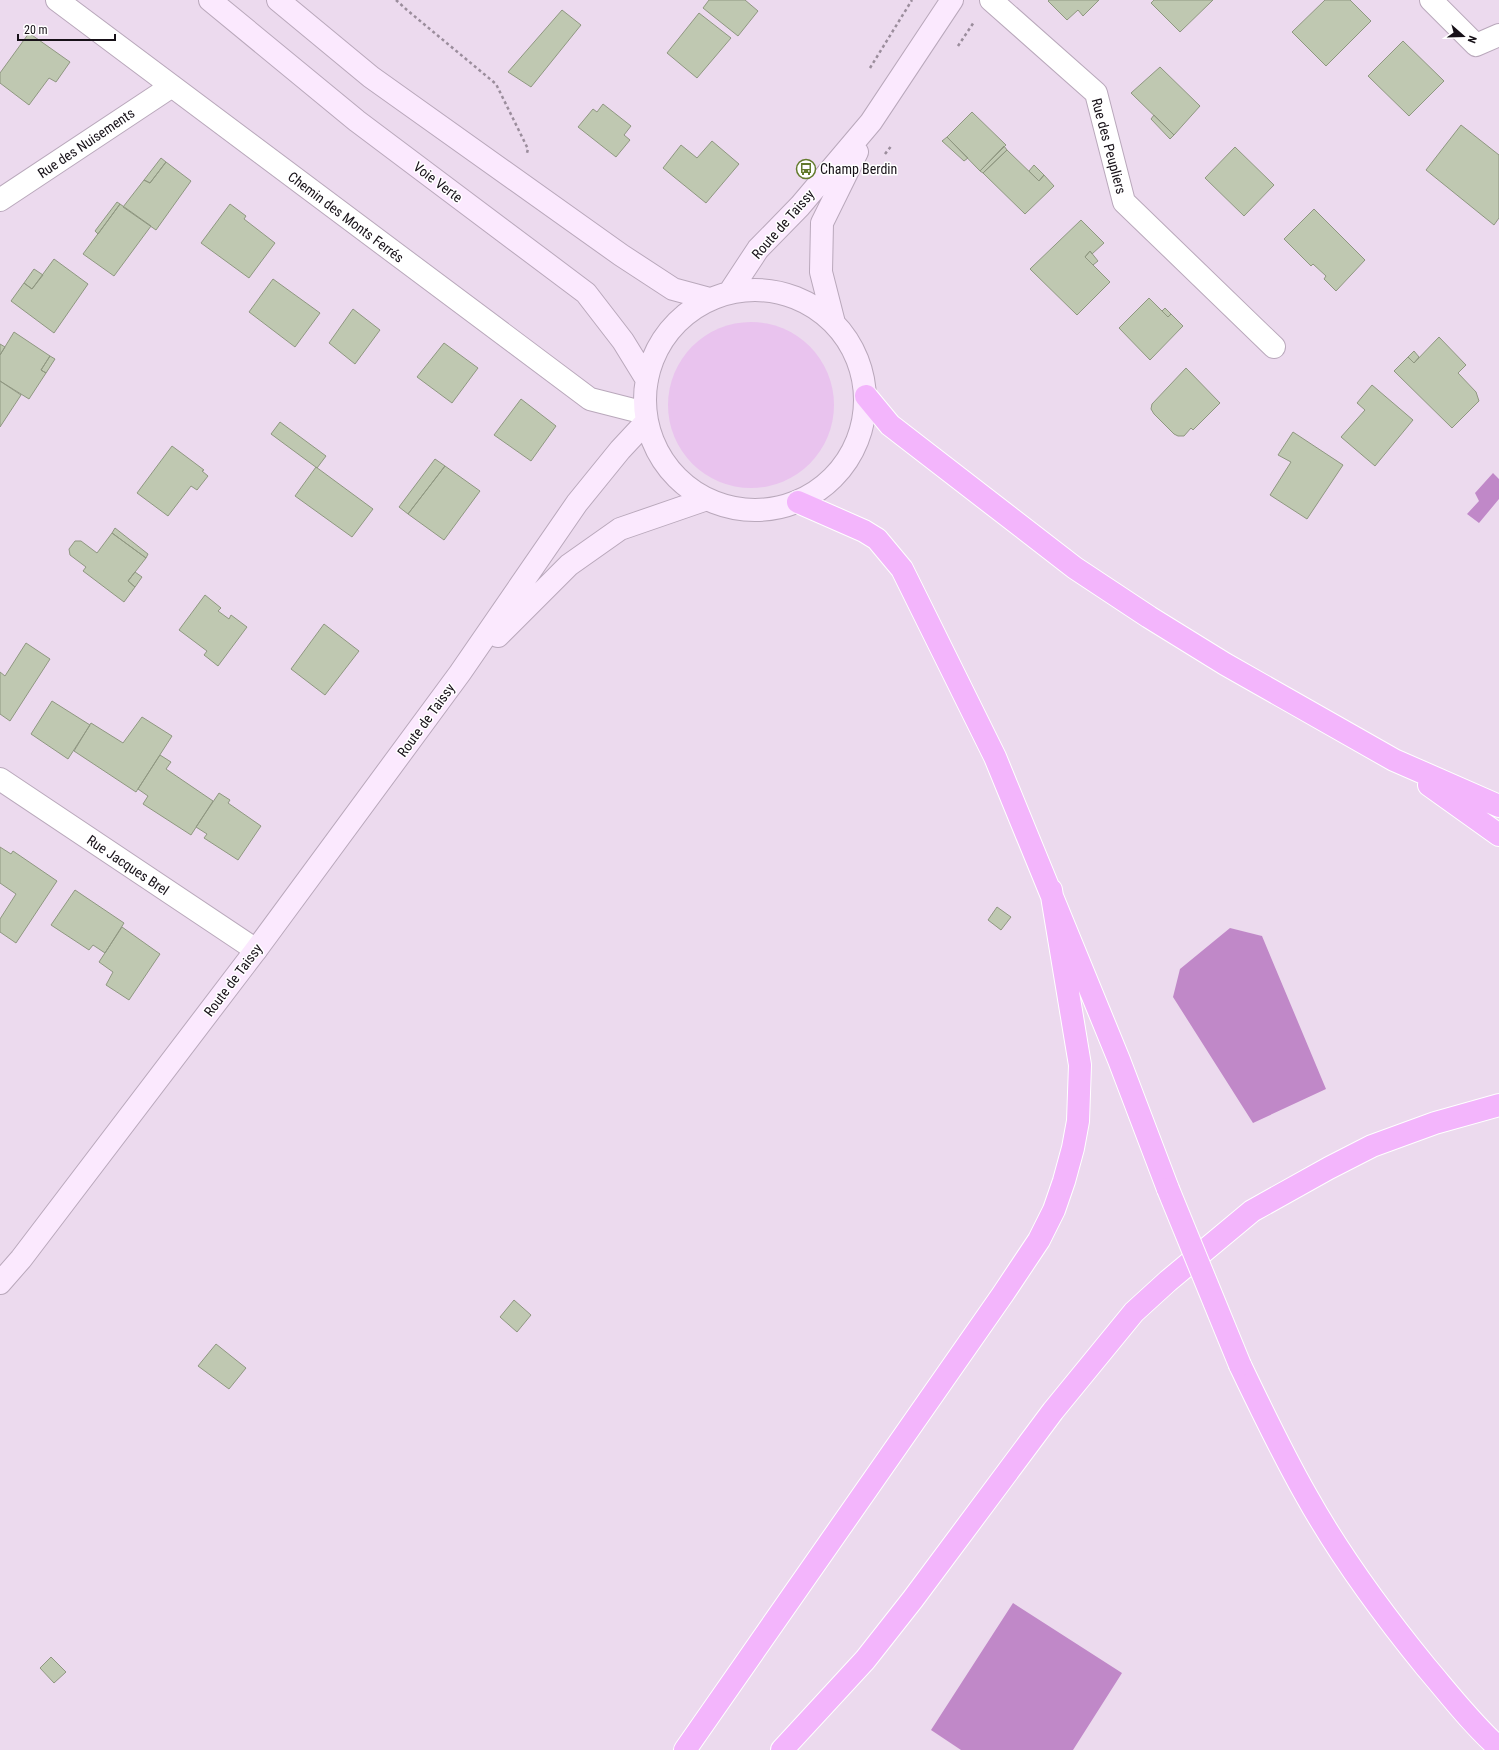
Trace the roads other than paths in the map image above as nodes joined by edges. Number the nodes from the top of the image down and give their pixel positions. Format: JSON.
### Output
{"nodes":[{"id":1,"x":57,"y":0,"type":"edge"},
{"id":2,"x":210,"y":0,"type":"edge"},
{"id":3,"x":278,"y":0,"type":"edge"},
{"id":4,"x":952,"y":0,"type":"edge"},
{"id":5,"x":991,"y":0,"type":"edge"},
{"id":6,"x":1431,"y":0,"type":"edge"},
{"id":7,"x":1499,"y":35,"type":"edge"},
{"id":8,"x":172,"y":86,"type":"junction"},
{"id":9,"x":871,"y":122,"type":"junction"},
{"id":10,"x":0,"y":200,"type":"edge"},
{"id":11,"x":719,"y":296,"type":"junction"},
{"id":12,"x":834,"y":323,"type":"junction"},
{"id":13,"x":1274,"y":348,"type":"dead end"},
{"id":14,"x":647,"y":380,"type":"junction"},
{"id":15,"x":866,"y":396,"type":"junction"},
{"id":16,"x":646,"y":417,"type":"junction"},
{"id":17,"x":707,"y":499,"type":"junction"},
{"id":18,"x":798,"y":502,"type":"junction"},
{"id":19,"x":460,"y":673,"type":"junction"},
{"id":20,"x":1394,"y":760,"type":"junction"},
{"id":21,"x":0,"y":779,"type":"edge"},
{"id":22,"x":1499,"y":806,"type":"edge"},
{"id":23,"x":1499,"y":835,"type":"edge"},
{"id":24,"x":1051,"y":890,"type":"junction"},
{"id":25,"x":256,"y":950,"type":"junction"},
{"id":26,"x":1499,"y":1105,"type":"edge"},
{"id":27,"x":0,"y":1283,"type":"edge"},
{"id":28,"x":1497,"y":1746,"type":"edge"},
{"id":29,"x":685,"y":1750,"type":"edge"},
{"id":30,"x":782,"y":1750,"type":"edge"}],
"edges":[{"from":1,"to":8,"type":"street","name":"Chemin des Monts Ferrés"},
{"from":2,"to":14,"type":"street","name":"Voie Verte"},
{"from":3,"to":11,"type":"street"},
{"from":4,"to":9,"type":"street","name":"Route de Taissy"},
{"from":5,"to":13,"type":"street","name":"Rue des Peupliers"},
{"from":6,"to":7,"type":"street"},
{"from":8,"to":10,"type":"street","name":"Rue des Nuisements"},
{"from":8,"to":16,"type":"street","name":"Chemin des Monts Ferrés"},
{"from":9,"to":11,"type":"street","name":"Route de Taissy"},
{"from":9,"to":12,"type":"street","name":"Route de Taissy"},
{"from":11,"to":12,"type":"street"},
{"from":11,"to":14,"type":"street"},
{"from":12,"to":15,"type":"street"},
{"from":14,"to":16,"type":"street"},
{"from":15,"to":18,"type":"street"},
{"from":15,"to":20,"type":"highway"},
{"from":16,"to":17,"type":"street"},
{"from":16,"to":19,"type":"street","name":"Route de Taissy"},
{"from":17,"to":18,"type":"street"},
{"from":17,"to":19,"type":"street","name":"Route de Taissy"},
{"from":18,"to":24,"type":"highway"},
{"from":19,"to":25,"type":"street","name":"Route de Taissy"},
{"from":20,"to":22,"type":"highway"},
{"from":20,"to":23,"type":"highway"},
{"from":21,"to":25,"type":"street","name":"Rue Jacques Brel"},
{"from":24,"to":28,"type":"highway","bridge":true},
{"from":24,"to":29,"type":"highway"},
{"from":25,"to":27,"type":"street","name":"Route de Taissy"},
{"from":26,"to":30,"type":"highway"}]}
